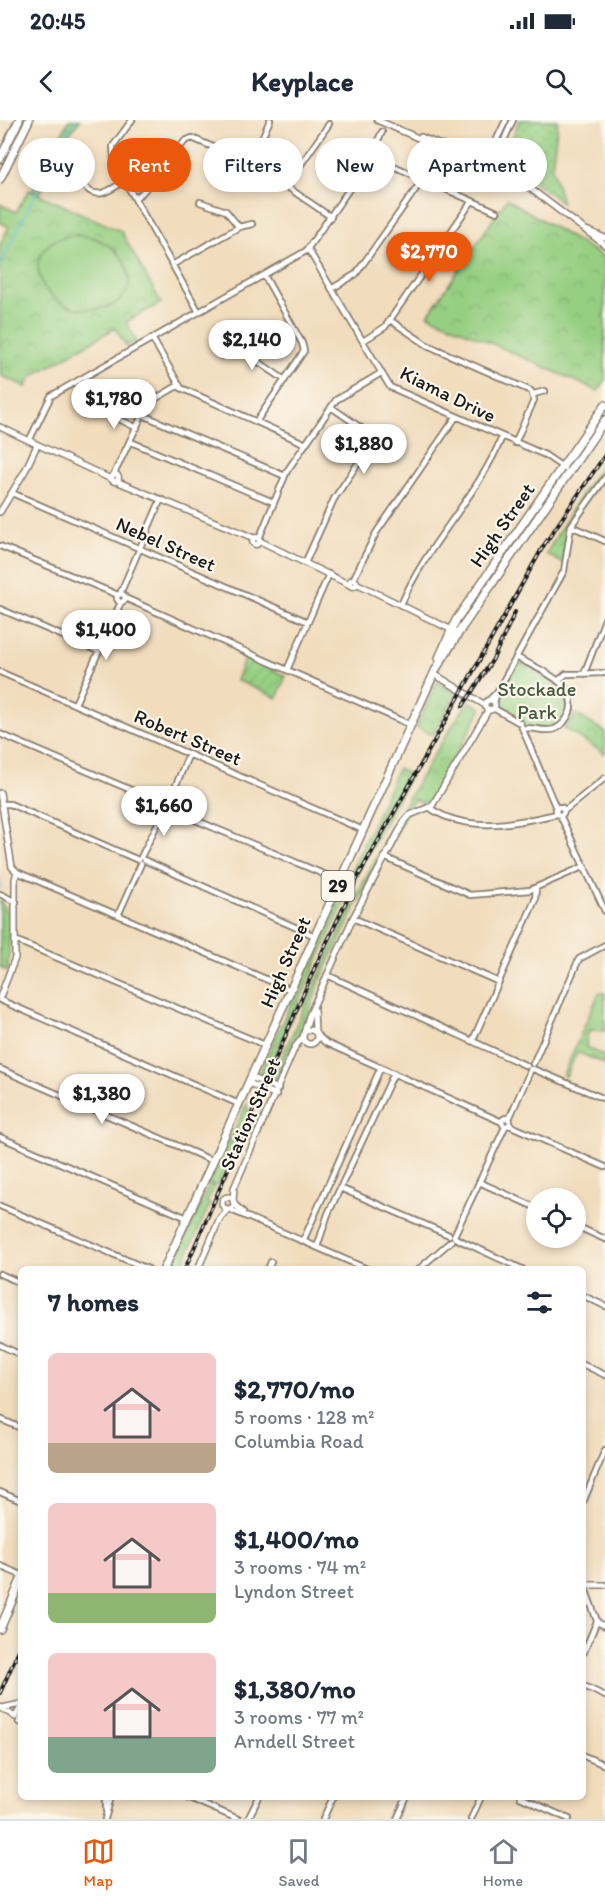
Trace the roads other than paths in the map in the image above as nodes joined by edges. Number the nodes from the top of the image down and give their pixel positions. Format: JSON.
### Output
{"nodes":[{"id":1,"x":19,"y":120,"type":"edge"},
{"id":2,"x":28,"y":120,"type":"edge"},
{"id":3,"x":132,"y":120,"type":"edge"},
{"id":4,"x":270,"y":120,"type":"edge"},
{"id":5,"x":377,"y":120,"type":"edge"},
{"id":6,"x":506,"y":120,"type":"edge"},
{"id":7,"x":513,"y":120,"type":"edge"},
{"id":8,"x":329,"y":123,"type":"dead end"},
{"id":9,"x":382,"y":132,"type":"dead end"},
{"id":10,"x":119,"y":138,"type":"edge"},
{"id":11,"x":262,"y":138,"type":"edge"},
{"id":12,"x":379,"y":138,"type":"edge"},
{"id":13,"x":420,"y":138,"type":"edge"},
{"id":14,"x":497,"y":138,"type":"edge"},
{"id":15,"x":505,"y":138,"type":"edge"},
{"id":16,"x":203,"y":143,"type":"edge"},
{"id":17,"x":0,"y":159,"type":"edge"},
{"id":18,"x":303,"y":161,"type":"edge"},
{"id":19,"x":0,"y":179,"type":"edge"},
{"id":20,"x":107,"y":191,"type":"edge"},
{"id":21,"x":91,"y":192,"type":"edge"},
{"id":22,"x":131,"y":192,"type":"edge"},
{"id":23,"x":295,"y":192,"type":"edge"},
{"id":24,"x":347,"y":192,"type":"edge"},
{"id":25,"x":414,"y":192,"type":"edge"},
{"id":26,"x":452,"y":192,"type":"edge"},
{"id":27,"x":535,"y":192,"type":"edge"},
{"id":28,"x":135,"y":198,"type":"junction"},
{"id":29,"x":472,"y":201,"type":"junction"},
{"id":30,"x":200,"y":202,"type":"dead end"},
{"id":31,"x":497,"y":212,"type":"dead end"},
{"id":32,"x":331,"y":217,"type":"junction"},
{"id":33,"x":252,"y":224,"type":"dead end"},
{"id":34,"x":239,"y":227,"type":"junction"},
{"id":35,"x":586,"y":230,"type":"junction"},
{"id":36,"x":605,"y":238,"type":"edge"},
{"id":37,"x":605,"y":245,"type":"edge"},
{"id":38,"x":308,"y":249,"type":"junction"},
{"id":39,"x":172,"y":265,"type":"junction"},
{"id":40,"x":264,"y":275,"type":"junction"},
{"id":41,"x":333,"y":288,"type":"junction"},
{"id":42,"x":199,"y":312,"type":"junction"},
{"id":43,"x":390,"y":320,"type":"junction"},
{"id":44,"x":152,"y":338,"type":"junction"},
{"id":45,"x":363,"y":341,"type":"junction"},
{"id":46,"x":248,"y":342,"type":"dead end"},
{"id":47,"x":241,"y":350,"type":"junction"},
{"id":48,"x":222,"y":356,"type":"dead end"},
{"id":49,"x":381,"y":373,"type":"junction"},
{"id":50,"x":285,"y":380,"type":"junction"},
{"id":51,"x":179,"y":385,"type":"junction"},
{"id":52,"x":545,"y":391,"type":"dead end"},
{"id":53,"x":534,"y":394,"type":"junction"},
{"id":54,"x":605,"y":405,"type":"edge"},
{"id":55,"x":331,"y":407,"type":"junction"},
{"id":56,"x":105,"y":411,"type":"dead end"},
{"id":57,"x":143,"y":415,"type":"junction"},
{"id":58,"x":456,"y":417,"type":"junction"},
{"id":59,"x":605,"y":420,"type":"edge"},
{"id":60,"x":256,"y":422,"type":"junction"},
{"id":61,"x":0,"y":427,"type":"edge"},
{"id":62,"x":137,"y":428,"type":"junction"},
{"id":63,"x":502,"y":437,"type":"junction"},
{"id":64,"x":30,"y":439,"type":"junction"},
{"id":65,"x":131,"y":442,"type":"junction"},
{"id":66,"x":515,"y":443,"type":"junction"},
{"id":67,"x":306,"y":444,"type":"junction"},
{"id":68,"x":37,"y":445,"type":"junction"},
{"id":69,"x":562,"y":466,"type":"junction"},
{"id":70,"x":569,"y":472,"type":"junction"},
{"id":71,"x":285,"y":476,"type":"junction"},
{"id":72,"x":115,"y":477,"type":"junction"},
{"id":73,"x":605,"y":478,"type":"edge"},
{"id":74,"x":12,"y":494,"type":"junction"},
{"id":75,"x":161,"y":499,"type":"junction"},
{"id":76,"x":273,"y":502,"type":"junction"},
{"id":77,"x":0,"y":512,"type":"edge"},
{"id":78,"x":571,"y":526,"type":"junction"},
{"id":79,"x":256,"y":540,"type":"junction"},
{"id":80,"x":605,"y":541,"type":"edge"},
{"id":81,"x":0,"y":546,"type":"edge"},
{"id":82,"x":141,"y":550,"type":"junction"},
{"id":83,"x":305,"y":563,"type":"junction"},
{"id":84,"x":329,"y":574,"type":"junction"},
{"id":85,"x":354,"y":582,"type":"junction"},
{"id":86,"x":121,"y":598,"type":"junction"},
{"id":87,"x":401,"y":605,"type":"junction"},
{"id":88,"x":0,"y":609,"type":"edge"},
{"id":89,"x":605,"y":619,"type":"edge"},
{"id":90,"x":308,"y":622,"type":"junction"},
{"id":91,"x":454,"y":631,"type":"junction"},
{"id":92,"x":98,"y":651,"type":"junction"},
{"id":93,"x":516,"y":657,"type":"junction"},
{"id":94,"x":287,"y":670,"type":"junction"},
{"id":95,"x":0,"y":672,"type":"edge"},
{"id":96,"x":435,"y":672,"type":"junction"},
{"id":97,"x":605,"y":673,"type":"edge"},
{"id":98,"x":584,"y":674,"type":"junction"},
{"id":99,"x":558,"y":681,"type":"junction"},
{"id":100,"x":75,"y":704,"type":"junction"},
{"id":101,"x":490,"y":705,"type":"junction"},
{"id":102,"x":411,"y":725,"type":"junction"},
{"id":103,"x":524,"y":732,"type":"junction"},
{"id":104,"x":0,"y":735,"type":"edge"},
{"id":105,"x":189,"y":754,"type":"junction"},
{"id":106,"x":605,"y":778,"type":"edge"},
{"id":107,"x":0,"y":793,"type":"edge"},
{"id":108,"x":2,"y":804,"type":"junction"},
{"id":109,"x":165,"y":806,"type":"junction"},
{"id":110,"x":430,"y":808,"type":"junction"},
{"id":111,"x":560,"y":810,"type":"junction"},
{"id":112,"x":363,"y":830,"type":"junction"},
{"id":113,"x":384,"y":857,"type":"junction"},
{"id":114,"x":141,"y":860,"type":"junction"},
{"id":115,"x":585,"y":866,"type":"junction"},
{"id":116,"x":17,"y":872,"type":"junction"},
{"id":117,"x":340,"y":881,"type":"junction"},
{"id":118,"x":536,"y":888,"type":"junction"},
{"id":119,"x":1,"y":895,"type":"edge"},
{"id":120,"x":16,"y":902,"type":"junction"},
{"id":121,"x":605,"y":911,"type":"edge"},
{"id":122,"x":118,"y":914,"type":"junction"},
{"id":123,"x":353,"y":918,"type":"junction"},
{"id":124,"x":315,"y":936,"type":"junction"},
{"id":125,"x":15,"y":940,"type":"junction"},
{"id":126,"x":605,"y":945,"type":"edge"},
{"id":127,"x":327,"y":975,"type":"junction"},
{"id":128,"x":498,"y":982,"type":"junction"},
{"id":129,"x":291,"y":990,"type":"junction"},
{"id":130,"x":0,"y":999,"type":"edge"},
{"id":131,"x":314,"y":1005,"type":"junction"},
{"id":132,"x":316,"y":1033,"type":"junction"},
{"id":133,"x":304,"y":1035,"type":"junction"},
{"id":134,"x":472,"y":1040,"type":"junction"},
{"id":135,"x":315,"y":1043,"type":"junction"},
{"id":136,"x":326,"y":1043,"type":"junction"},
{"id":137,"x":308,"y":1044,"type":"junction"},
{"id":138,"x":266,"y":1046,"type":"junction"},
{"id":139,"x":294,"y":1052,"type":"junction"},
{"id":140,"x":531,"y":1066,"type":"junction"},
{"id":141,"x":381,"y":1067,"type":"junction"},
{"id":142,"x":0,"y":1069,"type":"edge"},
{"id":143,"x":394,"y":1072,"type":"junction"},
{"id":144,"x":250,"y":1080,"type":"junction"},
{"id":145,"x":277,"y":1092,"type":"junction"},
{"id":146,"x":605,"y":1099,"type":"edge"},
{"id":147,"x":239,"y":1104,"type":"junction"},
{"id":148,"x":506,"y":1122,"type":"junction"},
{"id":149,"x":0,"y":1137,"type":"edge"},
{"id":150,"x":343,"y":1154,"type":"junction"},
{"id":151,"x":353,"y":1159,"type":"junction"},
{"id":152,"x":213,"y":1161,"type":"junction"},
{"id":153,"x":605,"y":1167,"type":"edge"},
{"id":154,"x":479,"y":1182,"type":"junction"},
{"id":155,"x":234,"y":1188,"type":"junction"},
{"id":156,"x":340,"y":1188,"type":"junction"},
{"id":157,"x":526,"y":1203,"type":"edge"},
{"id":158,"x":0,"y":1206,"type":"edge"},
{"id":159,"x":229,"y":1206,"type":"junction"},
{"id":160,"x":187,"y":1218,"type":"junction"},
{"id":161,"x":586,"y":1230,"type":"edge"},
{"id":162,"x":451,"y":1238,"type":"junction"},
{"id":163,"x":605,"y":1239,"type":"edge"},
{"id":164,"x":303,"y":1241,"type":"junction"},
{"id":165,"x":317,"y":1247,"type":"junction"},
{"id":166,"x":271,"y":1262,"type":"dead end"},
{"id":167,"x":141,"y":1266,"type":"edge"},
{"id":168,"x":165,"y":1266,"type":"edge"},
{"id":169,"x":199,"y":1266,"type":"edge"},
{"id":170,"x":269,"y":1266,"type":"edge"},
{"id":171,"x":360,"y":1266,"type":"edge"},
{"id":172,"x":422,"y":1266,"type":"edge"},
{"id":173,"x":515,"y":1266,"type":"edge"},
{"id":174,"x":0,"y":1274,"type":"edge"},
{"id":175,"x":18,"y":1282,"type":"edge"},
{"id":176,"x":586,"y":1297,"type":"edge"},
{"id":177,"x":605,"y":1306,"type":"edge"},
{"id":178,"x":0,"y":1346,"type":"edge"},
{"id":179,"x":18,"y":1353,"type":"edge"},
{"id":180,"x":586,"y":1366,"type":"edge"},
{"id":181,"x":605,"y":1375,"type":"edge"},
{"id":182,"x":0,"y":1419,"type":"edge"},
{"id":183,"x":18,"y":1427,"type":"edge"},
{"id":184,"x":605,"y":1450,"type":"edge"},
{"id":185,"x":0,"y":1492,"type":"edge"},
{"id":186,"x":586,"y":1495,"type":"edge"},
{"id":187,"x":18,"y":1500,"type":"edge"},
{"id":188,"x":0,"y":1566,"type":"edge"},
{"id":189,"x":18,"y":1574,"type":"edge"},
{"id":190,"x":586,"y":1585,"type":"edge"},
{"id":191,"x":605,"y":1585,"type":"edge"},
{"id":192,"x":18,"y":1587,"type":"edge"},
{"id":193,"x":586,"y":1591,"type":"edge"},
{"id":194,"x":597,"y":1622,"type":"junction"},
{"id":195,"x":605,"y":1626,"type":"edge"},
{"id":196,"x":0,"y":1629,"type":"edge"},
{"id":197,"x":586,"y":1647,"type":"edge"},
{"id":198,"x":586,"y":1687,"type":"edge"},
{"id":199,"x":605,"y":1696,"type":"edge"},
{"id":200,"x":18,"y":1706,"type":"edge"},
{"id":201,"x":1,"y":1708,"type":"edge"},
{"id":202,"x":18,"y":1719,"type":"edge"},
{"id":203,"x":586,"y":1757,"type":"edge"},
{"id":204,"x":605,"y":1765,"type":"edge"},
{"id":205,"x":106,"y":1800,"type":"edge"},
{"id":206,"x":110,"y":1800,"type":"edge"},
{"id":207,"x":194,"y":1800,"type":"edge"},
{"id":208,"x":258,"y":1800,"type":"edge"},
{"id":209,"x":332,"y":1800,"type":"edge"},
{"id":210,"x":406,"y":1800,"type":"edge"},
{"id":211,"x":480,"y":1800,"type":"edge"},
{"id":212,"x":527,"y":1800,"type":"edge"},
{"id":213,"x":250,"y":1817,"type":"edge"},
{"id":214,"x":106,"y":1818,"type":"edge"},
{"id":215,"x":235,"y":1819,"type":"edge"},
{"id":216,"x":323,"y":1819,"type":"edge"},
{"id":217,"x":397,"y":1819,"type":"edge"},
{"id":218,"x":471,"y":1819,"type":"edge"},
{"id":219,"x":569,"y":1819,"type":"edge"}],
"edges":[{"from":1,"to":17,"type":"main road"},
{"from":2,"to":19,"type":"main road"},
{"from":3,"to":10,"type":"street"},
{"from":4,"to":11,"type":"street"},
{"from":5,"to":13,"type":"street"},
{"from":6,"to":14,"type":"street"},
{"from":7,"to":15,"type":"street"},
{"from":8,"to":18,"type":"street"},
{"from":9,"to":12,"type":"street"},
{"from":16,"to":28,"type":"street"},
{"from":20,"to":21,"type":"street"},
{"from":22,"to":28,"type":"street"},
{"from":23,"to":32,"type":"street"},
{"from":24,"to":32,"type":"street"},
{"from":25,"to":41,"type":"street"},
{"from":26,"to":29,"type":"street"},
{"from":27,"to":35,"type":"street"},
{"from":28,"to":39,"type":"street"},
{"from":29,"to":31,"type":"street"},
{"from":29,"to":43,"type":"street"},
{"from":30,"to":34,"type":"street"},
{"from":32,"to":38,"type":"street"},
{"from":33,"to":34,"type":"street"},
{"from":34,"to":39,"type":"street"},
{"from":35,"to":36,"type":"street"},
{"from":35,"to":37,"type":"street"},
{"from":38,"to":40,"type":"street"},
{"from":38,"to":41,"type":"street","name":"Kiama Drive"},
{"from":39,"to":42,"type":"street"},
{"from":40,"to":42,"type":"street"},
{"from":40,"to":50,"type":"street"},
{"from":41,"to":45,"type":"street","name":"Kiama Drive"},
{"from":42,"to":44,"type":"street"},
{"from":43,"to":45,"type":"street"},
{"from":43,"to":53,"type":"street"},
{"from":44,"to":51,"type":"street"},
{"from":44,"to":64,"type":"street"},
{"from":45,"to":49,"type":"street","name":"Kiama Drive"},
{"from":46,"to":47,"type":"street"},
{"from":47,"to":48,"type":"street"},
{"from":47,"to":50,"type":"street"},
{"from":49,"to":55,"type":"street"},
{"from":49,"to":58,"type":"street","name":"Kiama Drive"},
{"from":50,"to":60,"type":"street"},
{"from":51,"to":57,"type":"street"},
{"from":51,"to":60,"type":"street"},
{"from":52,"to":53,"type":"street"},
{"from":53,"to":66,"type":"street"},
{"from":54,"to":69,"type":"main road","name":"High Street","number":"29"},
{"from":55,"to":67,"type":"street"},
{"from":55,"to":83,"type":"street"},
{"from":56,"to":62,"type":"street"},
{"from":57,"to":62,"type":"street"},
{"from":57,"to":71,"type":"street"},
{"from":58,"to":63,"type":"street","name":"Kiama Drive"},
{"from":58,"to":85,"type":"street"},
{"from":59,"to":70,"type":"main road","name":"High Street","number":"29"},
{"from":60,"to":67,"type":"street"},
{"from":61,"to":64,"type":"street"},
{"from":62,"to":65,"type":"street"},
{"from":63,"to":66,"type":"street","name":"Kiama Drive"},
{"from":63,"to":87,"type":"street"},
{"from":64,"to":68,"type":"street"},
{"from":65,"to":72,"type":"street"},
{"from":65,"to":76,"type":"street"},
{"from":66,"to":69,"type":"street","name":"Kiama Drive"},
{"from":67,"to":71,"type":"street"},
{"from":68,"to":72,"type":"street"},
{"from":68,"to":74,"type":"street"},
{"from":69,"to":70,"type":"street","name":"Kiama Drive"},
{"from":69,"to":91,"type":"main road","name":"High Street","number":"29"},
{"from":70,"to":91,"type":"main road","name":"High Street","number":"29"},
{"from":71,"to":76,"type":"street"},
{"from":72,"to":75,"type":"street"},
{"from":73,"to":78,"type":"street"},
{"from":74,"to":77,"type":"street"},
{"from":74,"to":82,"type":"street","name":"Nebel Street"},
{"from":75,"to":79,"type":"street"},
{"from":75,"to":82,"type":"street"},
{"from":76,"to":79,"type":"street"},
{"from":78,"to":80,"type":"street"},
{"from":78,"to":93,"type":"street"},
{"from":79,"to":83,"type":"street"},
{"from":81,"to":86,"type":"street"},
{"from":82,"to":86,"type":"street"},
{"from":82,"to":90,"type":"street","name":"Nebel Street"},
{"from":83,"to":84,"type":"street"},
{"from":84,"to":85,"type":"street"},
{"from":84,"to":90,"type":"street"},
{"from":85,"to":87,"type":"street"},
{"from":86,"to":92,"type":"street"},
{"from":86,"to":94,"type":"street"},
{"from":87,"to":91,"type":"street"},
{"from":88,"to":92,"type":"street"},
{"from":89,"to":98,"type":"street"},
{"from":90,"to":94,"type":"street"},
{"from":91,"to":96,"type":"main road","name":"High Street","number":"29"},
{"from":92,"to":100,"type":"street"},
{"from":93,"to":99,"type":"street"},
{"from":93,"to":101,"type":"street"},
{"from":94,"to":102,"type":"street"},
{"from":95,"to":100,"type":"street","name":"Robert Street"},
{"from":96,"to":101,"type":"street"},
{"from":96,"to":102,"type":"main road","name":"High Street","number":"29"},
{"from":97,"to":98,"type":"street"},
{"from":98,"to":99,"type":"street"},
{"from":99,"to":103,"type":"street"},
{"from":100,"to":105,"type":"street","name":"Robert Street"},
{"from":101,"to":103,"type":"street"},
{"from":101,"to":110,"type":"street"},
{"from":102,"to":112,"type":"main road","name":"High Street","number":"29"},
{"from":103,"to":111,"type":"street"},
{"from":104,"to":109,"type":"street"},
{"from":105,"to":109,"type":"street"},
{"from":105,"to":112,"type":"street","name":"Robert Street"},
{"from":106,"to":111,"type":"street"},
{"from":107,"to":108,"type":"street"},
{"from":108,"to":114,"type":"street"},
{"from":108,"to":116,"type":"street"},
{"from":109,"to":114,"type":"street"},
{"from":109,"to":117,"type":"street"},
{"from":110,"to":111,"type":"street"},
{"from":110,"to":113,"type":"street","name":"Station Street"},
{"from":111,"to":115,"type":"street"},
{"from":112,"to":117,"type":"main road","name":"High Street","number":"29"},
{"from":113,"to":118,"type":"street"},
{"from":113,"to":123,"type":"street","name":"Station Street"},
{"from":114,"to":122,"type":"street"},
{"from":114,"to":124,"type":"street"},
{"from":115,"to":118,"type":"street"},
{"from":115,"to":121,"type":"street"},
{"from":116,"to":120,"type":"street"},
{"from":116,"to":122,"type":"street"},
{"from":117,"to":124,"type":"main road","name":"High Street","number":"29"},
{"from":118,"to":128,"type":"street"},
{"from":119,"to":120,"type":"street"},
{"from":120,"to":125,"type":"street"},
{"from":122,"to":129,"type":"street"},
{"from":123,"to":127,"type":"street","name":"Station Street"},
{"from":123,"to":128,"type":"street"},
{"from":124,"to":129,"type":"main road","name":"High Street","number":"29"},
{"from":125,"to":130,"type":"street"},
{"from":125,"to":138,"type":"street"},
{"from":126,"to":140,"type":"street"},
{"from":127,"to":131,"type":"street","name":"Station Street"},
{"from":127,"to":134,"type":"street"},
{"from":128,"to":134,"type":"street"},
{"from":129,"to":138,"type":"main road","name":"High Street","number":"29"},
{"from":130,"to":147,"type":"street"},
{"from":131,"to":132,"type":"street","name":"Station Street"},
{"from":131,"to":133,"type":"street","name":"Station Street"},
{"from":132,"to":133,"type":"street"},
{"from":132,"to":135,"type":"street","name":"Station Street"},
{"from":132,"to":136,"type":"street"},
{"from":133,"to":137,"type":"street"},
{"from":133,"to":139,"type":"street","name":"Station Street"},
{"from":134,"to":140,"type":"street"},
{"from":135,"to":136,"type":"street"},
{"from":135,"to":137,"type":"street"},
{"from":136,"to":141,"type":"street"},
{"from":137,"to":139,"type":"street","name":"Station Street"},
{"from":138,"to":144,"type":"main road","name":"High Street","number":"29"},
{"from":139,"to":145,"type":"street","name":"Station Street"},
{"from":140,"to":146,"type":"street"},
{"from":140,"to":148,"type":"street"},
{"from":141,"to":143,"type":"street"},
{"from":141,"to":150,"type":"street"},
{"from":142,"to":152,"type":"street"},
{"from":143,"to":148,"type":"street"},
{"from":143,"to":151,"type":"street"},
{"from":144,"to":145,"type":"street"},
{"from":144,"to":147,"type":"main road","name":"High Street","number":"29"},
{"from":145,"to":155,"type":"street","name":"Station Street"},
{"from":147,"to":152,"type":"main road","name":"High Street","number":"29"},
{"from":148,"to":153,"type":"street"},
{"from":148,"to":154,"type":"street"},
{"from":149,"to":160,"type":"street"},
{"from":150,"to":151,"type":"street"},
{"from":150,"to":164,"type":"street"},
{"from":151,"to":156,"type":"street"},
{"from":152,"to":160,"type":"main road","name":"High Street","number":"29"},
{"from":154,"to":157,"type":"street"},
{"from":154,"to":162,"type":"street"},
{"from":155,"to":159,"type":"street","name":"Station Street"},
{"from":155,"to":159,"type":"street","name":"Station Street"},
{"from":156,"to":162,"type":"street"},
{"from":156,"to":165,"type":"street"},
{"from":158,"to":167,"type":"street"},
{"from":159,"to":164,"type":"street"},
{"from":159,"to":169,"type":"street"},
{"from":160,"to":168,"type":"main road","name":"High Street","number":"29"},
{"from":161,"to":163,"type":"street"},
{"from":162,"to":172,"type":"street"},
{"from":162,"to":173,"type":"street"},
{"from":164,"to":165,"type":"street"},
{"from":165,"to":171,"type":"street"},
{"from":166,"to":170,"type":"street"},
{"from":174,"to":175,"type":"street"},
{"from":176,"to":177,"type":"street"},
{"from":178,"to":179,"type":"street"},
{"from":180,"to":181,"type":"street"},
{"from":182,"to":183,"type":"street"},
{"from":184,"to":186,"type":"street"},
{"from":185,"to":187,"type":"street"},
{"from":188,"to":189,"type":"street"},
{"from":190,"to":191,"type":"street"},
{"from":192,"to":196,"type":"main road"},
{"from":193,"to":194,"type":"street"},
{"from":194,"to":195,"type":"street"},
{"from":194,"to":197,"type":"street"},
{"from":198,"to":199,"type":"street"},
{"from":200,"to":201,"type":"street"},
{"from":201,"to":202,"type":"street"},
{"from":203,"to":204,"type":"street"},
{"from":205,"to":214,"type":"street"},
{"from":206,"to":214,"type":"street"},
{"from":207,"to":215,"type":"street"},
{"from":208,"to":213,"type":"street"},
{"from":209,"to":216,"type":"street"},
{"from":210,"to":217,"type":"street"},
{"from":211,"to":218,"type":"street"},
{"from":212,"to":219,"type":"street"}]}
